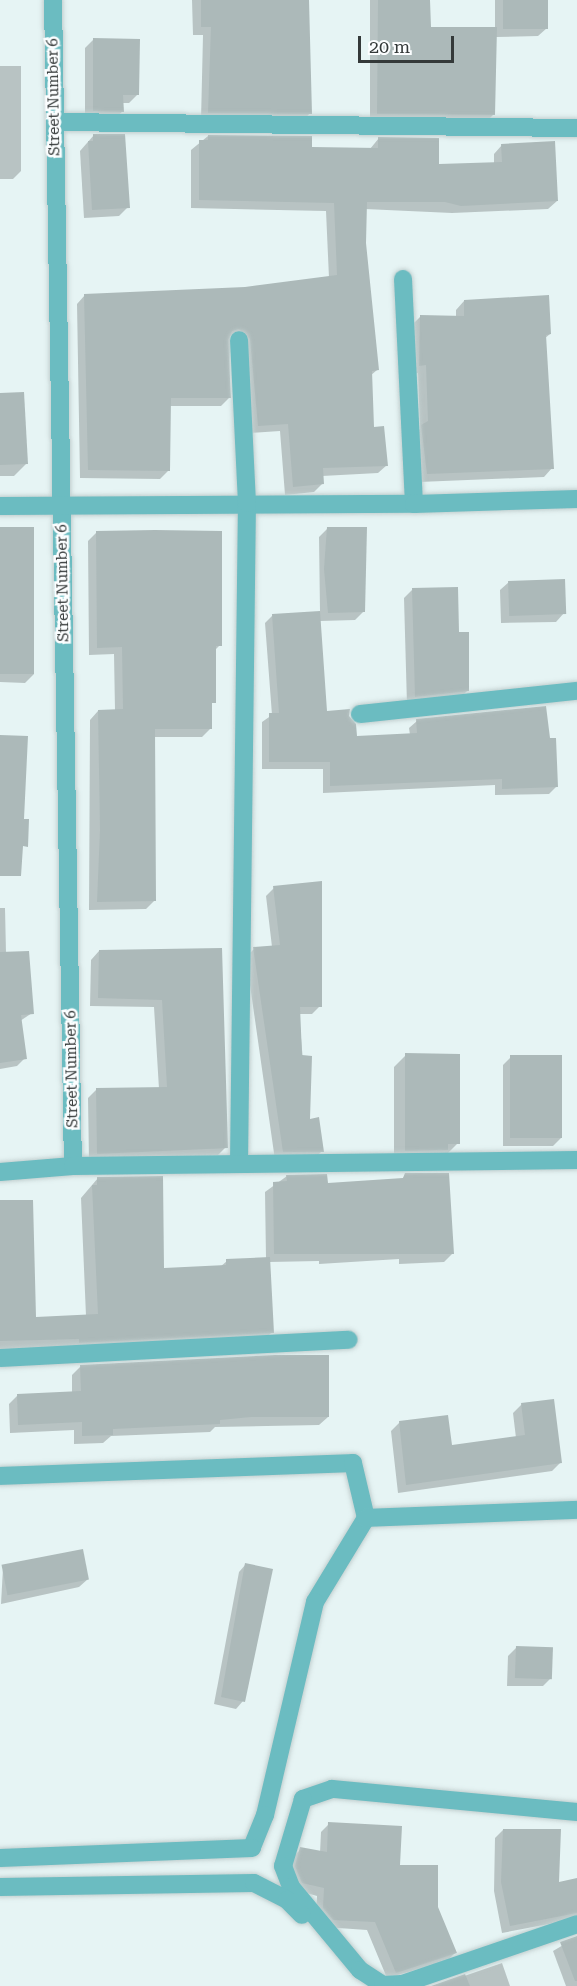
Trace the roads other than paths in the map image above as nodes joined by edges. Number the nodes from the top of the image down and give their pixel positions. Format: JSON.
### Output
{"nodes":[{"id":1,"x":53,"y":0,"type":"edge"},
{"id":2,"x":55,"y":122,"type":"junction"},
{"id":3,"x":577,"y":128,"type":"edge"},
{"id":4,"x":403,"y":279,"type":"dead end"},
{"id":5,"x":239,"y":340,"type":"dead end"},
{"id":6,"x":577,"y":499,"type":"edge"},
{"id":7,"x":247,"y":503,"type":"junction"},
{"id":8,"x":61,"y":504,"type":"junction"},
{"id":9,"x":414,"y":504,"type":"junction"},
{"id":10,"x":0,"y":506,"type":"edge"},
{"id":11,"x":577,"y":691,"type":"edge"},
{"id":12,"x":360,"y":714,"type":"dead end"},
{"id":13,"x":577,"y":1160,"type":"edge"},
{"id":14,"x":238,"y":1164,"type":"junction"},
{"id":15,"x":73,"y":1166,"type":"junction"},
{"id":16,"x":0,"y":1172,"type":"edge"},
{"id":17,"x":349,"y":1340,"type":"dead end"},
{"id":18,"x":0,"y":1358,"type":"edge"},
{"id":19,"x":0,"y":1476,"type":"edge"},
{"id":20,"x":577,"y":1510,"type":"edge"},
{"id":21,"x":366,"y":1518,"type":"junction"},
{"id":22,"x":577,"y":1812,"type":"edge"},
{"id":23,"x":0,"y":1858,"type":"edge"},
{"id":24,"x":0,"y":1887,"type":"edge"},
{"id":25,"x":577,"y":1924,"type":"edge"},
{"id":26,"x":363,"y":1986,"type":"edge"}],
"edges":[{"from":1,"to":2,"type":"street","name":"Street Number 6"},
{"from":2,"to":3,"type":"street"},
{"from":2,"to":8,"type":"street","name":"Street Number 6"},
{"from":4,"to":9,"type":"street"},
{"from":5,"to":7,"type":"street"},
{"from":6,"to":9,"type":"street"},
{"from":7,"to":8,"type":"street"},
{"from":7,"to":9,"type":"street"},
{"from":7,"to":14,"type":"street"},
{"from":8,"to":10,"type":"street"},
{"from":8,"to":15,"type":"street","name":"Street Number 6"},
{"from":11,"to":12,"type":"street"},
{"from":13,"to":14,"type":"street"},
{"from":14,"to":15,"type":"street"},
{"from":15,"to":16,"type":"street"},
{"from":17,"to":18,"type":"street"},
{"from":19,"to":21,"type":"street"},
{"from":20,"to":21,"type":"street"},
{"from":21,"to":23,"type":"street"},
{"from":22,"to":25,"type":"street"},
{"from":24,"to":26,"type":"street"}]}
